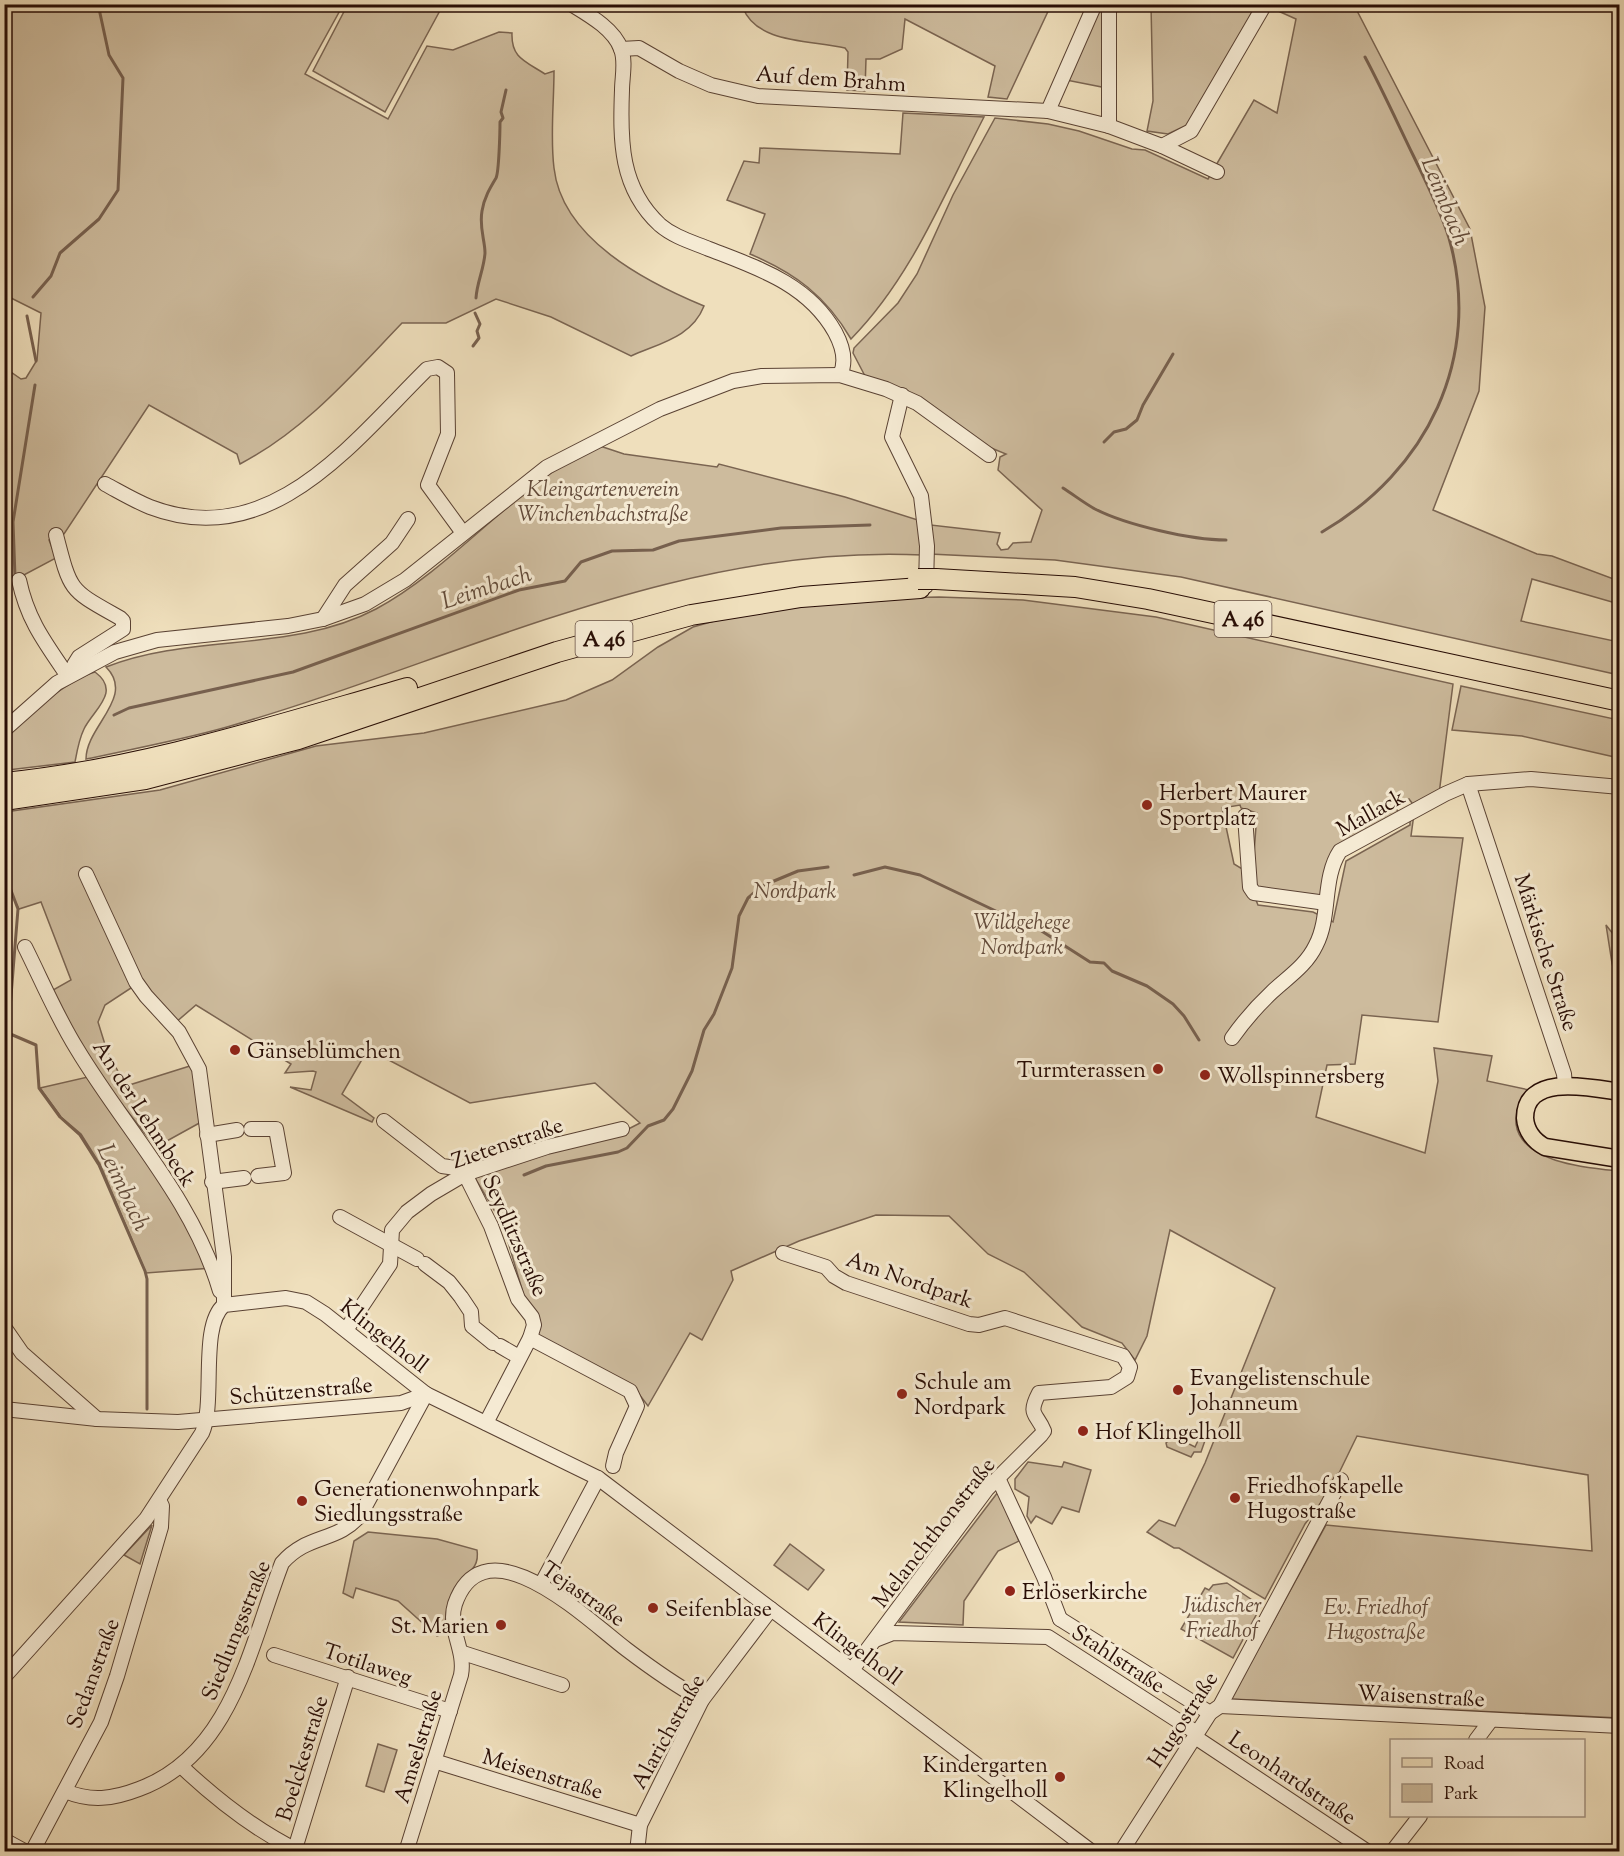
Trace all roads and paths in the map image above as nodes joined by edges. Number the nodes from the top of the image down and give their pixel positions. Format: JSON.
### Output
{"nodes":[{"id":1,"x":571,"y":4,"type":"edge"},
{"id":2,"x":1095,"y":4,"type":"edge"},
{"id":3,"x":1109,"y":4,"type":"edge"},
{"id":4,"x":1265,"y":4,"type":"edge"},
{"id":5,"x":621,"y":49,"type":"junction"},
{"id":6,"x":1048,"y":111,"type":"junction"},
{"id":7,"x":1109,"y":126,"type":"junction"},
{"id":8,"x":1162,"y":146,"type":"junction"},
{"id":9,"x":1217,"y":172,"type":"dead end"},
{"id":10,"x":840,"y":375,"type":"junction"},
{"id":11,"x":902,"y":396,"type":"junction"},
{"id":12,"x":989,"y":455,"type":"dead end"},
{"id":13,"x":105,"y":484,"type":"dead end"},
{"id":14,"x":408,"y":519,"type":"dead end"},
{"id":15,"x":463,"y":533,"type":"junction"},
{"id":16,"x":56,"y":535,"type":"dead end"},
{"id":17,"x":19,"y":580,"type":"dead end"},
{"id":18,"x":928,"y":586,"type":"junction"},
{"id":19,"x":323,"y":619,"type":"junction"},
{"id":20,"x":76,"y":670,"type":"junction"},
{"id":21,"x":1620,"y":701,"type":"edge"},
{"id":22,"x":1620,"y":712,"type":"edge"},
{"id":23,"x":4,"y":730,"type":"edge"},
{"id":24,"x":89,"y":781,"type":"junction"},
{"id":25,"x":4,"y":783,"type":"edge"},
{"id":26,"x":1468,"y":784,"type":"junction"},
{"id":27,"x":1620,"y":787,"type":"edge"},
{"id":28,"x":4,"y":800,"type":"edge"},
{"id":29,"x":1245,"y":816,"type":"dead end"},
{"id":30,"x":86,"y":874,"type":"dead end"},
{"id":31,"x":1326,"y":903,"type":"junction"},
{"id":32,"x":25,"y":947,"type":"dead end"},
{"id":33,"x":1232,"y":1038,"type":"dead end"},
{"id":34,"x":1565,"y":1085,"type":"junction"},
{"id":35,"x":1620,"y":1092,"type":"edge"},
{"id":36,"x":384,"y":1121,"type":"dead end"},
{"id":37,"x":622,"y":1129,"type":"dead end"},
{"id":38,"x":207,"y":1135,"type":"junction"},
{"id":39,"x":1620,"y":1159,"type":"edge"},
{"id":40,"x":465,"y":1174,"type":"junction"},
{"id":41,"x":212,"y":1182,"type":"junction"},
{"id":42,"x":340,"y":1217,"type":"dead end"},
{"id":43,"x":391,"y":1245,"type":"junction"},
{"id":44,"x":783,"y":1253,"type":"dead end"},
{"id":45,"x":224,"y":1305,"type":"junction"},
{"id":46,"x":4,"y":1327,"type":"edge"},
{"id":47,"x":346,"y":1330,"type":"junction"},
{"id":48,"x":530,"y":1338,"type":"junction"},
{"id":49,"x":519,"y":1357,"type":"junction"},
{"id":50,"x":1128,"y":1361,"type":"joint"},
{"id":51,"x":426,"y":1394,"type":"junction"},
{"id":52,"x":207,"y":1397,"type":"junction"},
{"id":53,"x":4,"y":1409,"type":"edge"},
{"id":54,"x":208,"y":1418,"type":"junction"},
{"id":55,"x":97,"y":1419,"type":"junction"},
{"id":56,"x":177,"y":1422,"type":"junction"},
{"id":57,"x":486,"y":1423,"type":"junction"},
{"id":58,"x":195,"y":1444,"type":"junction"},
{"id":59,"x":607,"y":1472,"type":"junction"},
{"id":60,"x":998,"y":1478,"type":"junction"},
{"id":61,"x":1341,"y":1480,"type":"dead end"},
{"id":62,"x":159,"y":1500,"type":"junction"},
{"id":63,"x":542,"y":1584,"type":"junction"},
{"id":64,"x":771,"y":1609,"type":"junction"},
{"id":65,"x":1060,"y":1619,"type":"junction"},
{"id":66,"x":1048,"y":1637,"type":"junction"},
{"id":67,"x":875,"y":1640,"type":"junction"},
{"id":68,"x":251,"y":1648,"type":"junction"},
{"id":69,"x":463,"y":1653,"type":"junction"},
{"id":70,"x":852,"y":1670,"type":"junction"},
{"id":71,"x":4,"y":1677,"type":"edge"},
{"id":72,"x":348,"y":1677,"type":"junction"},
{"id":73,"x":562,"y":1685,"type":"dead end"},
{"id":74,"x":702,"y":1700,"type":"junction"},
{"id":75,"x":1215,"y":1709,"type":"junction"},
{"id":76,"x":450,"y":1711,"type":"junction"},
{"id":77,"x":1491,"y":1720,"type":"junction"},
{"id":78,"x":1620,"y":1726,"type":"edge"},
{"id":79,"x":1196,"y":1735,"type":"junction"},
{"id":80,"x":1477,"y":1739,"type":"edge"},
{"id":81,"x":435,"y":1761,"type":"junction"},
{"id":82,"x":182,"y":1767,"type":"junction"},
{"id":83,"x":65,"y":1791,"type":"junction"},
{"id":84,"x":1418,"y":1817,"type":"edge"},
{"id":85,"x":640,"y":1825,"type":"junction"},
{"id":86,"x":4,"y":1840,"type":"edge"},
{"id":87,"x":26,"y":1851,"type":"edge"},
{"id":88,"x":32,"y":1851,"type":"edge"},
{"id":89,"x":296,"y":1851,"type":"edge"},
{"id":90,"x":406,"y":1851,"type":"edge"},
{"id":91,"x":637,"y":1851,"type":"edge"},
{"id":92,"x":1092,"y":1851,"type":"edge"},
{"id":93,"x":1121,"y":1851,"type":"edge"},
{"id":94,"x":1368,"y":1851,"type":"edge"},
{"id":95,"x":1392,"y":1851,"type":"edge"}],
"edges":[{"from":1,"to":5,"type":"street"},
{"from":2,"to":6,"type":"street"},
{"from":3,"to":7,"type":"street"},
{"from":4,"to":8,"type":"street"},
{"from":5,"to":6,"type":"street","name":"Auf dem Brahm"},
{"from":5,"to":10,"type":"street"},
{"from":6,"to":7,"type":"street","name":"Auf dem Brahm"},
{"from":7,"to":8,"type":"street","name":"Auf dem Brahm"},
{"from":8,"to":9,"type":"street","name":"Auf dem Brahm"},
{"from":10,"to":11,"type":"street"},
{"from":10,"to":15,"type":"street"},
{"from":11,"to":12,"type":"street"},
{"from":11,"to":18,"type":"street"},
{"from":13,"to":15,"type":"street"},
{"from":14,"to":19,"type":"street"},
{"from":15,"to":19,"type":"street"},
{"from":16,"to":20,"type":"street"},
{"from":17,"to":20,"type":"street"},
{"from":18,"to":21,"type":"highway","number":"A 46"},
{"from":18,"to":22,"type":"highway","number":"A 46"},
{"from":18,"to":24,"type":"highway","number":"A 46"},
{"from":19,"to":20,"type":"street"},
{"from":20,"to":23,"type":"street"},
{"from":24,"to":25,"type":"highway","number":"A 46"},
{"from":24,"to":28,"type":"highway","number":"A 46"},
{"from":26,"to":27,"type":"street","name":"Mallack"},
{"from":26,"to":31,"type":"street","name":"Mallack"},
{"from":26,"to":34,"type":"street","name":"Märkische Straße"},
{"from":29,"to":31,"type":"street"},
{"from":30,"to":38,"type":"street"},
{"from":31,"to":33,"type":"street","name":"Mallack"},
{"from":32,"to":45,"type":"street","name":"An der Lehmbeck"},
{"from":34,"to":35,"type":"main road"},
{"from":34,"to":39,"type":"main road"},
{"from":36,"to":40,"type":"street","name":"Seydlitzstraße"},
{"from":37,"to":40,"type":"street","name":"Zietenstraße"},
{"from":38,"to":41,"type":"street"},
{"from":38,"to":41,"type":"street"},
{"from":40,"to":43,"type":"street","name":"Zietenstraße"},
{"from":40,"to":48,"type":"street","name":"Seydlitzstraße"},
{"from":41,"to":45,"type":"street"},
{"from":42,"to":43,"type":"street"},
{"from":43,"to":47,"type":"street","name":"Zietenstraße"},
{"from":43,"to":49,"type":"street"},
{"from":44,"to":50,"type":"street","name":"Am Nordpark"},
{"from":45,"to":47,"type":"street","name":"Klingelholl"},
{"from":45,"to":52,"type":"street"},
{"from":46,"to":55,"type":"street"},
{"from":47,"to":51,"type":"street","name":"Klingelholl"},
{"from":48,"to":49,"type":"street"},
{"from":48,"to":59,"type":"street"},
{"from":49,"to":57,"type":"street"},
{"from":50,"to":60,"type":"street","name":"Melanchthonstraße"},
{"from":51,"to":54,"type":"street","name":"Schützenstraße"},
{"from":51,"to":57,"type":"street","name":"Klingelholl"},
{"from":51,"to":68,"type":"street","name":"Siedlungsstraße"},
{"from":52,"to":54,"type":"street"},
{"from":52,"to":56,"type":"street"},
{"from":53,"to":55,"type":"street","name":"Schützenstraße"},
{"from":54,"to":56,"type":"street","name":"Schützenstraße"},
{"from":54,"to":58,"type":"street"},
{"from":55,"to":56,"type":"street","name":"Schützenstraße"},
{"from":56,"to":58,"type":"street"},
{"from":57,"to":59,"type":"street","name":"Klingelholl"},
{"from":58,"to":62,"type":"street"},
{"from":59,"to":63,"type":"street"},
{"from":59,"to":64,"type":"street","name":"Klingelholl"},
{"from":60,"to":65,"type":"street"},
{"from":60,"to":67,"type":"street","name":"Melanchthonstraße"},
{"from":61,"to":75,"type":"street","name":"Hugostraße"},
{"from":62,"to":71,"type":"street"},
{"from":62,"to":83,"type":"street","name":"Sedanstraße"},
{"from":63,"to":69,"type":"street","name":"Tejastraße"},
{"from":63,"to":74,"type":"street","name":"Tejastraße"},
{"from":64,"to":70,"type":"street","name":"Klingelholl"},
{"from":64,"to":74,"type":"street","name":"Alarichstraße"},
{"from":65,"to":66,"type":"street","name":"Stahlstraße"},
{"from":65,"to":75,"type":"street","name":"Stahlstraße"},
{"from":66,"to":67,"type":"street","name":"Stahlstraße"},
{"from":66,"to":79,"type":"street","name":"Stahlstraße"},
{"from":67,"to":70,"type":"street"},
{"from":68,"to":72,"type":"street","name":"Totilaweg"},
{"from":68,"to":82,"type":"street","name":"Siedlungsstraße"},
{"from":69,"to":73,"type":"street"},
{"from":69,"to":76,"type":"street","name":"Amselstraße"},
{"from":70,"to":92,"type":"street","name":"Klingelholl"},
{"from":72,"to":76,"type":"street","name":"Totilaweg"},
{"from":72,"to":89,"type":"street","name":"Boelckestraße"},
{"from":74,"to":85,"type":"street","name":"Alarichstraße"},
{"from":75,"to":77,"type":"street","name":"Waisenstraße"},
{"from":75,"to":79,"type":"street","name":"Hugostraße"},
{"from":76,"to":81,"type":"street","name":"Amselstraße"},
{"from":77,"to":78,"type":"street","name":"Waisenstraße"},
{"from":77,"to":80,"type":"street"},
{"from":79,"to":93,"type":"street","name":"Hugostraße"},
{"from":79,"to":94,"type":"street","name":"Leonhardstraße"},
{"from":81,"to":85,"type":"street","name":"Meisenstraße"},
{"from":81,"to":90,"type":"street","name":"Amselstraße"},
{"from":82,"to":83,"type":"street","name":"Siedlungsstraße"},
{"from":82,"to":89,"type":"street"},
{"from":83,"to":88,"type":"street","name":"Sedanstraße"},
{"from":84,"to":95,"type":"street"},
{"from":85,"to":91,"type":"street","name":"Alarichstraße"},
{"from":86,"to":87,"type":"street"}]}
